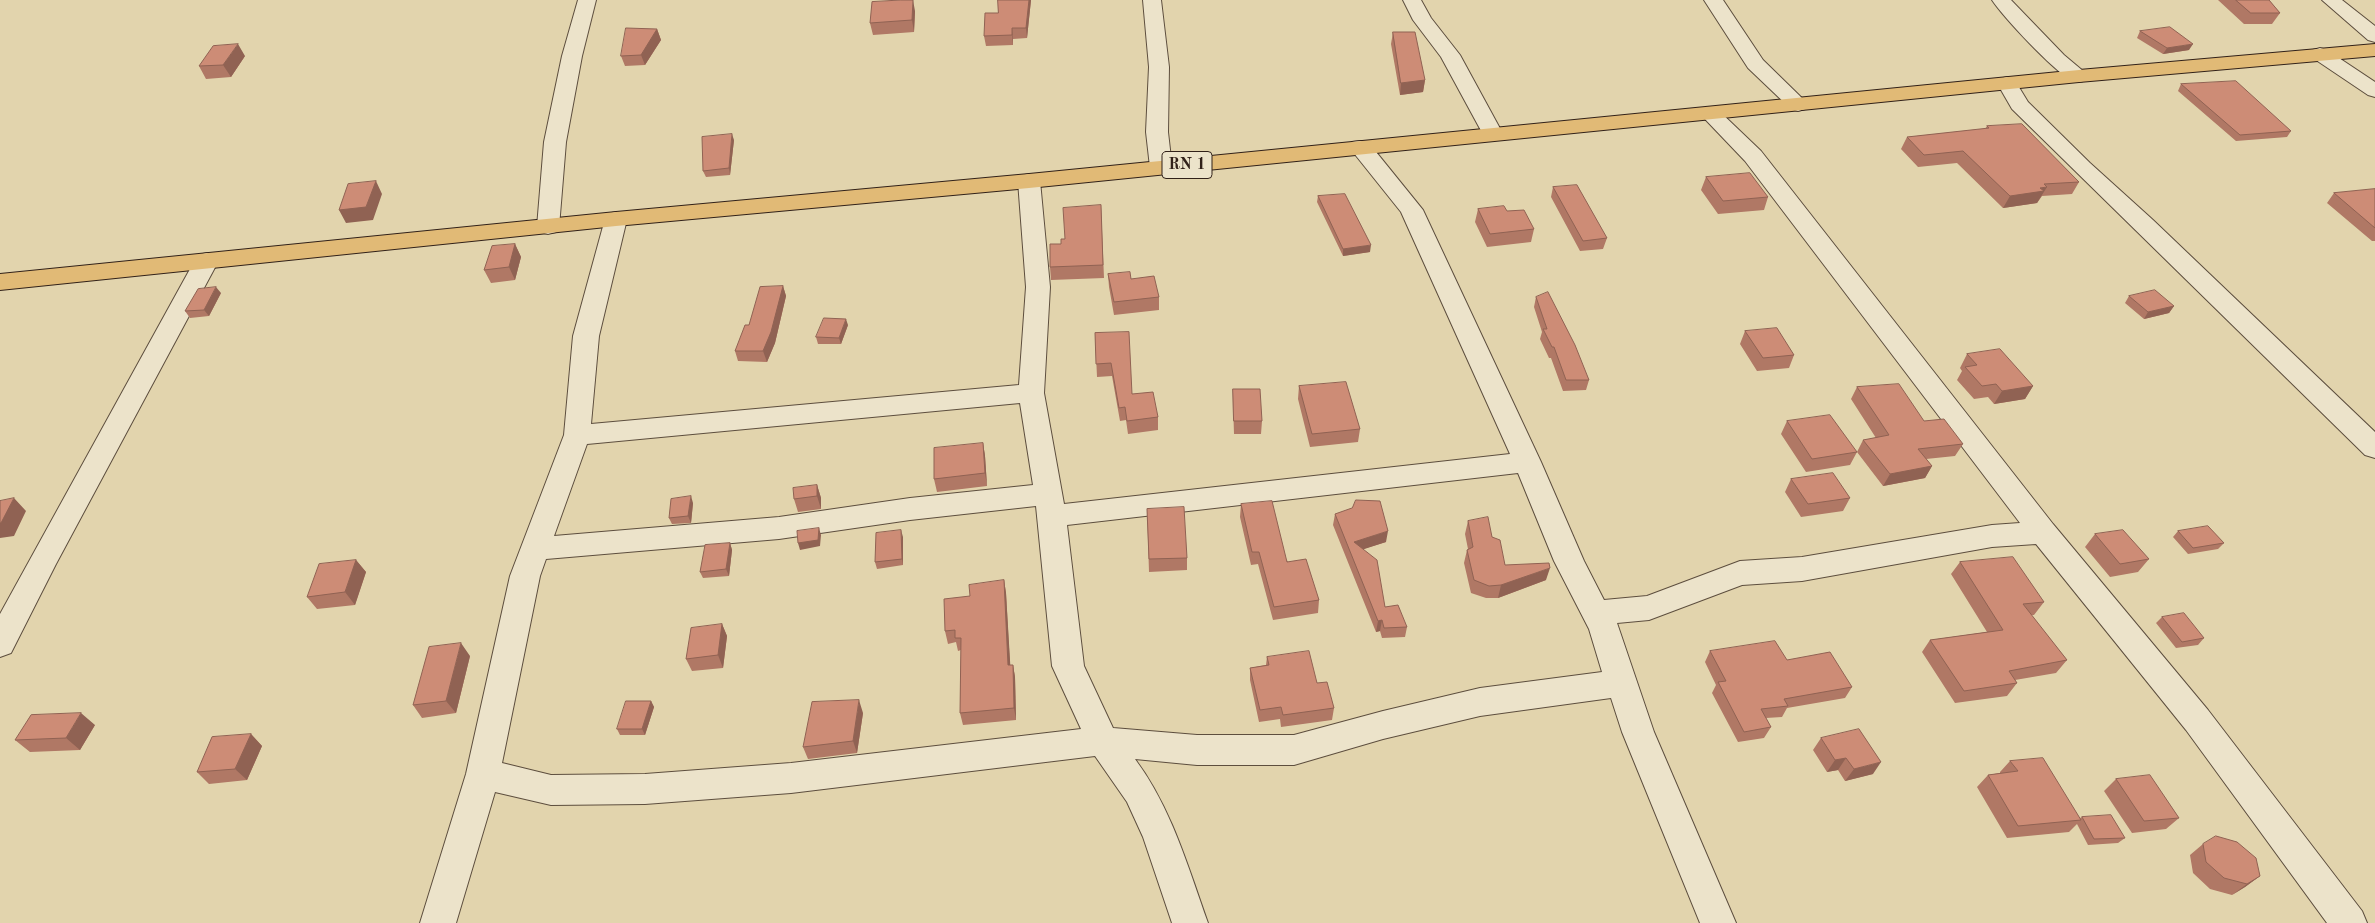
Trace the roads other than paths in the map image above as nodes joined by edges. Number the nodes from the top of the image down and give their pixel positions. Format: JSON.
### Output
{"nodes":[{"id":1,"x":587,"y":0,"type":"edge"},
{"id":2,"x":1152,"y":0,"type":"edge"},
{"id":3,"x":1412,"y":0,"type":"edge"},
{"id":4,"x":1713,"y":0,"type":"edge"},
{"id":5,"x":2001,"y":0,"type":"edge"},
{"id":6,"x":2331,"y":0,"type":"edge"},
{"id":7,"x":2375,"y":36,"type":"edge"},
{"id":8,"x":2375,"y":50,"type":"edge"},
{"id":9,"x":2320,"y":54,"type":"junction"},
{"id":10,"x":2078,"y":76,"type":"junction"},
{"id":11,"x":2007,"y":84,"type":"junction"},
{"id":12,"x":2375,"y":91,"type":"edge"},
{"id":13,"x":1798,"y":105,"type":"junction"},
{"id":14,"x":1710,"y":113,"type":"junction"},
{"id":15,"x":1492,"y":134,"type":"junction"},
{"id":16,"x":1360,"y":147,"type":"junction"},
{"id":17,"x":1161,"y":167,"type":"junction"},
{"id":18,"x":1029,"y":181,"type":"junction"},
{"id":19,"x":616,"y":219,"type":"junction"},
{"id":20,"x":548,"y":227,"type":"junction"},
{"id":21,"x":206,"y":260,"type":"junction"},
{"id":22,"x":0,"y":282,"type":"edge"},
{"id":23,"x":1031,"y":393,"type":"junction"},
{"id":24,"x":577,"y":435,"type":"junction"},
{"id":25,"x":2375,"y":448,"type":"edge"},
{"id":26,"x":1527,"y":462,"type":"junction"},
{"id":27,"x":1050,"y":505,"type":"junction"},
{"id":28,"x":2042,"y":532,"type":"junction"},
{"id":29,"x":535,"y":549,"type":"junction"},
{"id":30,"x":1596,"y":613,"type":"junction"},
{"id":31,"x":0,"y":644,"type":"edge"},
{"id":32,"x":1622,"y":682,"type":"junction"},
{"id":33,"x":1103,"y":741,"type":"junction"},
{"id":34,"x":483,"y":774,"type":"junction"},
{"id":35,"x":438,"y":923,"type":"edge"},
{"id":36,"x":1190,"y":923,"type":"edge"},
{"id":37,"x":1718,"y":923,"type":"edge"},
{"id":38,"x":2348,"y":923,"type":"edge"}],
"edges":[{"from":1,"to":20,"type":"street"},
{"from":2,"to":17,"type":"street"},
{"from":3,"to":15,"type":"street"},
{"from":4,"to":13,"type":"street"},
{"from":5,"to":10,"type":"street"},
{"from":6,"to":7,"type":"street"},
{"from":8,"to":9,"type":"main road","number":"RN 1"},
{"from":9,"to":10,"type":"main road","number":"RN 1"},
{"from":9,"to":12,"type":"street"},
{"from":10,"to":11,"type":"main road","number":"RN 1"},
{"from":11,"to":13,"type":"main road","number":"RN 1"},
{"from":11,"to":25,"type":"street"},
{"from":13,"to":14,"type":"main road","number":"RN 1"},
{"from":14,"to":15,"type":"main road","number":"RN 1"},
{"from":14,"to":28,"type":"street"},
{"from":15,"to":16,"type":"main road","number":"RN 1"},
{"from":16,"to":17,"type":"main road","number":"RN 1"},
{"from":16,"to":26,"type":"street"},
{"from":17,"to":18,"type":"main road","number":"RN 1"},
{"from":18,"to":19,"type":"main road","number":"RN 1"},
{"from":18,"to":23,"type":"street"},
{"from":19,"to":20,"type":"main road","number":"RN 1"},
{"from":19,"to":24,"type":"street"},
{"from":20,"to":21,"type":"main road","number":"RN 1"},
{"from":21,"to":22,"type":"main road","number":"RN 1"},
{"from":21,"to":31,"type":"street"},
{"from":23,"to":24,"type":"street"},
{"from":23,"to":27,"type":"street"},
{"from":24,"to":29,"type":"street"},
{"from":26,"to":27,"type":"street"},
{"from":26,"to":30,"type":"street"},
{"from":27,"to":29,"type":"street"},
{"from":27,"to":33,"type":"street"},
{"from":28,"to":30,"type":"street"},
{"from":28,"to":38,"type":"street"},
{"from":29,"to":34,"type":"street"},
{"from":30,"to":32,"type":"street"},
{"from":32,"to":33,"type":"street"},
{"from":32,"to":37,"type":"street"},
{"from":33,"to":34,"type":"street"},
{"from":33,"to":36,"type":"street"},
{"from":34,"to":35,"type":"street"}]}
